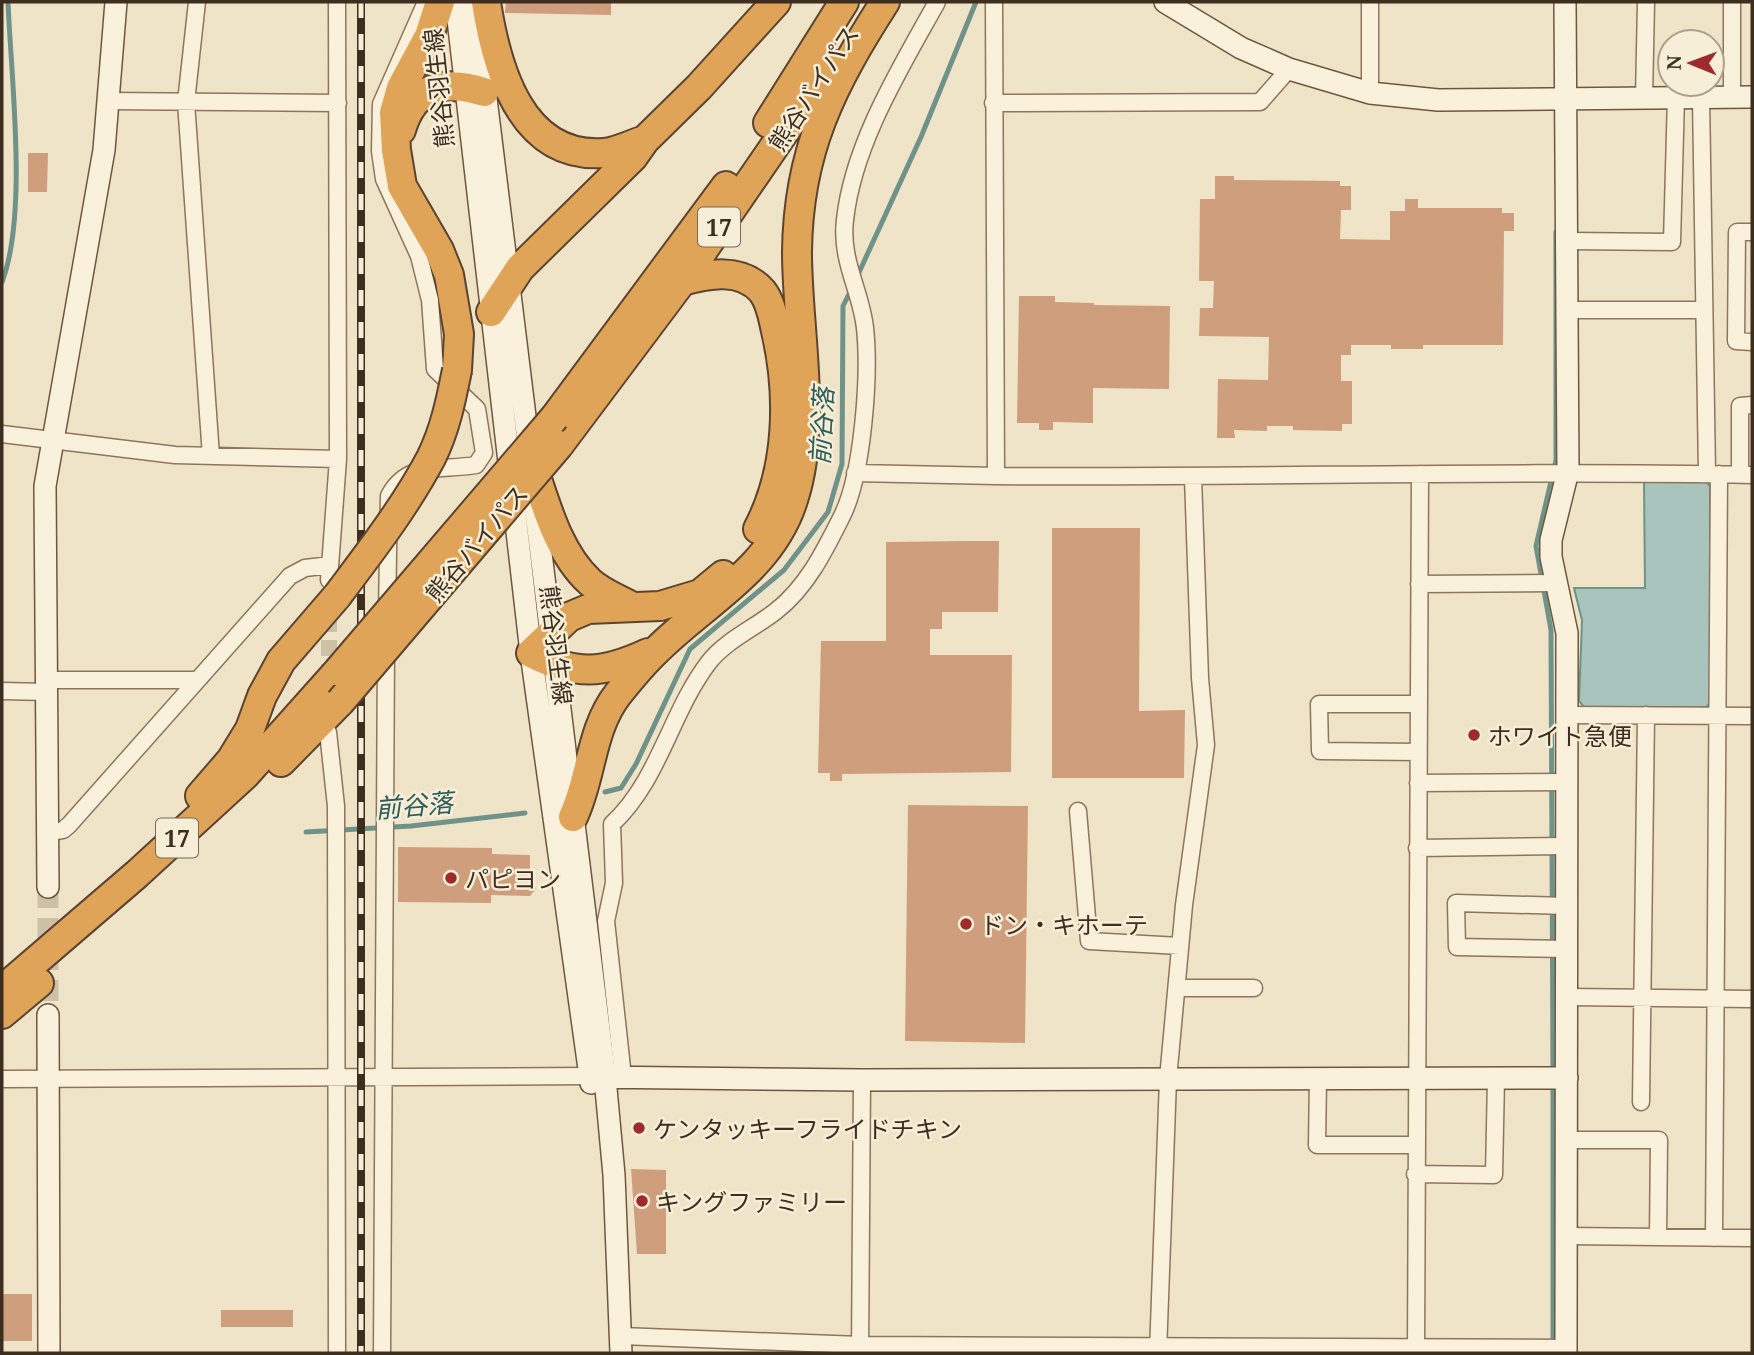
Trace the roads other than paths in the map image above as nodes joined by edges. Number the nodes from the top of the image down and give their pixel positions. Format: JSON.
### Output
{"nodes":[{"id":1,"x":116,"y":2,"type":"edge"},
{"id":2,"x":197,"y":2,"type":"edge"},
{"id":3,"x":337,"y":2,"type":"edge"},
{"id":4,"x":426,"y":2,"type":"edge"},
{"id":5,"x":440,"y":2,"type":"edge"},
{"id":6,"x":456,"y":2,"type":"edge"},
{"id":7,"x":474,"y":2,"type":"edge"},
{"id":8,"x":486,"y":2,"type":"edge"},
{"id":9,"x":776,"y":2,"type":"edge"},
{"id":10,"x":844,"y":2,"type":"edge"},
{"id":11,"x":869,"y":2,"type":"edge"},
{"id":12,"x":885,"y":2,"type":"edge"},
{"id":13,"x":937,"y":2,"type":"edge"},
{"id":14,"x":994,"y":2,"type":"edge"},
{"id":15,"x":1165,"y":2,"type":"edge"},
{"id":16,"x":1370,"y":2,"type":"edge"},
{"id":17,"x":1565,"y":2,"type":"edge"},
{"id":18,"x":1646,"y":2,"type":"edge"},
{"id":19,"x":1732,"y":2,"type":"edge"},
{"id":20,"x":1289,"y":69,"type":"junction"},
{"id":21,"x":473,"y":89,"type":"junction"},
{"id":22,"x":1370,"y":93,"type":"junction"},
{"id":23,"x":1742,"y":97,"type":"edge"},
{"id":24,"x":1644,"y":98,"type":"junction"},
{"id":25,"x":1656,"y":98,"type":"edge"},
{"id":26,"x":1676,"y":98,"type":"edge"},
{"id":27,"x":1701,"y":98,"type":"edge"},
{"id":28,"x":1558,"y":100,"type":"junction"},
{"id":29,"x":108,"y":101,"type":"junction"},
{"id":30,"x":186,"y":102,"type":"junction"},
{"id":31,"x":338,"y":103,"type":"junction"},
{"id":32,"x":993,"y":103,"type":"junction"},
{"id":33,"x":645,"y":140,"type":"junction"},
{"id":34,"x":396,"y":150,"type":"junction"},
{"id":35,"x":1752,"y":232,"type":"edge"},
{"id":36,"x":1568,"y":241,"type":"junction"},
{"id":37,"x":682,"y":281,"type":"junction"},
{"id":38,"x":510,"y":286,"type":"junction"},
{"id":39,"x":1744,"y":287,"type":"edge"},
{"id":40,"x":1567,"y":310,"type":"junction"},
{"id":41,"x":1704,"y":310,"type":"junction"},
{"id":42,"x":491,"y":312,"type":"junction"},
{"id":43,"x":1752,"y":342,"type":"edge"},
{"id":44,"x":1752,"y":405,"type":"edge"},
{"id":45,"x":2,"y":434,"type":"edge"},
{"id":46,"x":51,"y":442,"type":"junction"},
{"id":47,"x":530,"y":455,"type":"junction"},
{"id":48,"x":211,"y":456,"type":"junction"},
{"id":49,"x":338,"y":459,"type":"junction"},
{"id":50,"x":1568,"y":471,"type":"junction"},
{"id":51,"x":855,"y":473,"type":"junction"},
{"id":52,"x":1420,"y":474,"type":"junction"},
{"id":53,"x":1713,"y":474,"type":"junction"},
{"id":54,"x":996,"y":475,"type":"junction"},
{"id":55,"x":1746,"y":475,"type":"edge"},
{"id":56,"x":1193,"y":477,"type":"junction"},
{"id":57,"x":332,"y":580,"type":"junction"},
{"id":58,"x":1555,"y":583,"type":"junction"},
{"id":59,"x":1419,"y":584,"type":"junction"},
{"id":60,"x":633,"y":607,"type":"junction"},
{"id":61,"x":551,"y":633,"type":"junction"},
{"id":62,"x":657,"y":649,"type":"junction"},
{"id":63,"x":542,"y":659,"type":"junction"},
{"id":64,"x":197,"y":680,"type":"junction"},
{"id":65,"x":47,"y":686,"type":"junction"},
{"id":66,"x":2,"y":691,"type":"edge"},
{"id":67,"x":1418,"y":704,"type":"junction"},
{"id":68,"x":1567,"y":715,"type":"junction"},
{"id":69,"x":1646,"y":715,"type":"junction"},
{"id":70,"x":1718,"y":715,"type":"junction"},
{"id":71,"x":1752,"y":716,"type":"edge"},
{"id":72,"x":328,"y":732,"type":"dead end"},
{"id":73,"x":1418,"y":752,"type":"junction"},
{"id":74,"x":1567,"y":782,"type":"junction"},
{"id":75,"x":1418,"y":783,"type":"junction"},
{"id":76,"x":1078,"y":811,"type":"dead end"},
{"id":77,"x":573,"y":817,"type":"junction"},
{"id":78,"x":47,"y":833,"type":"junction"},
{"id":79,"x":1566,"y":846,"type":"junction"},
{"id":80,"x":1417,"y":848,"type":"junction"},
{"id":81,"x":137,"y":874,"type":"junction"},
{"id":82,"x":48,"y":887,"type":"tunnel mouth"},
{"id":83,"x":1567,"y":906,"type":"junction"},
{"id":84,"x":1180,"y":946,"type":"junction"},
{"id":85,"x":1567,"y":949,"type":"junction"},
{"id":86,"x":1177,"y":988,"type":"junction"},
{"id":87,"x":1254,"y":988,"type":"dead end"},
{"id":88,"x":2,"y":990,"type":"edge"},
{"id":89,"x":1567,"y":997,"type":"junction"},
{"id":90,"x":1643,"y":998,"type":"junction"},
{"id":91,"x":1718,"y":999,"type":"junction"},
{"id":92,"x":1752,"y":999,"type":"edge"},
{"id":93,"x":2,"y":1014,"type":"edge"},
{"id":94,"x":48,"y":1015,"type":"tunnel mouth"},
{"id":95,"x":606,"y":1077,"type":"junction"},
{"id":96,"x":48,"y":1078,"type":"junction"},
{"id":97,"x":1415,"y":1078,"type":"junction"},
{"id":98,"x":1496,"y":1078,"type":"junction"},
{"id":99,"x":1567,"y":1078,"type":"junction"},
{"id":100,"x":338,"y":1079,"type":"junction"},
{"id":101,"x":384,"y":1079,"type":"junction"},
{"id":102,"x":1168,"y":1079,"type":"junction"},
{"id":103,"x":1318,"y":1079,"type":"junction"},
{"id":104,"x":862,"y":1080,"type":"junction"},
{"id":105,"x":6,"y":1083,"type":"edge"},
{"id":106,"x":1641,"y":1102,"type":"dead end"},
{"id":107,"x":1567,"y":1140,"type":"junction"},
{"id":108,"x":1415,"y":1145,"type":"junction"},
{"id":109,"x":1415,"y":1174,"type":"junction"},
{"id":110,"x":1567,"y":1236,"type":"junction"},
{"id":111,"x":1658,"y":1237,"type":"junction"},
{"id":112,"x":1714,"y":1238,"type":"junction"},
{"id":113,"x":1752,"y":1238,"type":"edge"},
{"id":114,"x":621,"y":1345,"type":"edge"},
{"id":115,"x":804,"y":1348,"type":"edge"},
{"id":116,"x":860,"y":1349,"type":"edge"},
{"id":117,"x":1158,"y":1349,"type":"edge"},
{"id":118,"x":1416,"y":1350,"type":"edge"},
{"id":119,"x":1566,"y":1350,"type":"edge"},
{"id":120,"x":49,"y":1353,"type":"edge"},
{"id":121,"x":337,"y":1353,"type":"edge"},
{"id":122,"x":382,"y":1353,"type":"edge"}],
"edges":[{"from":1,"to":29,"type":"street"},
{"from":2,"to":30,"type":"street"},
{"from":3,"to":31,"type":"street"},
{"from":4,"to":101,"type":"street"},
{"from":5,"to":34,"type":"highway"},
{"from":6,"to":21,"type":"street","name":"熊谷羽生線"},
{"from":7,"to":21,"type":"street","name":"熊谷羽生線"},
{"from":8,"to":33,"type":"highway"},
{"from":9,"to":33,"type":"highway"},
{"from":10,"to":81,"type":"highway","name":"熊谷バイパス","number":"17","bridge":true},
{"from":11,"to":37,"type":"highway","name":"熊谷バイパス","number":"17"},
{"from":12,"to":62,"type":"highway"},
{"from":13,"to":51,"type":"street"},
{"from":14,"to":32,"type":"street"},
{"from":15,"to":20,"type":"street"},
{"from":16,"to":22,"type":"street"},
{"from":17,"to":28,"type":"street"},
{"from":18,"to":24,"type":"street"},
{"from":19,"to":23,"type":"street"},
{"from":20,"to":22,"type":"street"},
{"from":20,"to":32,"type":"street"},
{"from":21,"to":34,"type":"highway"},
{"from":21,"to":38,"type":"street","name":"熊谷羽生線"},
{"from":21,"to":42,"type":"street","name":"熊谷羽生線"},
{"from":22,"to":28,"type":"street"},
{"from":24,"to":25,"type":"street"},
{"from":24,"to":28,"type":"street"},
{"from":26,"to":36,"type":"street"},
{"from":27,"to":41,"type":"street"},
{"from":28,"to":36,"type":"street"},
{"from":29,"to":30,"type":"street"},
{"from":29,"to":46,"type":"street"},
{"from":30,"to":31,"type":"street"},
{"from":30,"to":48,"type":"street"},
{"from":31,"to":49,"type":"street"},
{"from":32,"to":54,"type":"street"},
{"from":33,"to":38,"type":"highway"},
{"from":34,"to":57,"type":"highway","bridge":true},
{"from":35,"to":39,"type":"street"},
{"from":36,"to":40,"type":"street"},
{"from":37,"to":60,"type":"highway"},
{"from":37,"to":93,"type":"highway","name":"熊谷バイパス","number":"17","bridge":true},
{"from":38,"to":42,"type":"highway"},
{"from":38,"to":47,"type":"street","name":"熊谷羽生線"},
{"from":39,"to":43,"type":"street"},
{"from":40,"to":41,"type":"street"},
{"from":40,"to":50,"type":"street"},
{"from":41,"to":53,"type":"street"},
{"from":42,"to":63,"type":"street","name":"熊谷羽生線"},
{"from":44,"to":55,"type":"street"},
{"from":45,"to":46,"type":"street"},
{"from":46,"to":48,"type":"street"},
{"from":46,"to":65,"type":"street"},
{"from":47,"to":60,"type":"highway"},
{"from":47,"to":61,"type":"street","name":"熊谷羽生線"},
{"from":48,"to":49,"type":"street"},
{"from":49,"to":57,"type":"street"},
{"from":50,"to":52,"type":"street"},
{"from":50,"to":53,"type":"street"},
{"from":50,"to":58,"type":"street"},
{"from":51,"to":54,"type":"street"},
{"from":51,"to":95,"type":"street"},
{"from":52,"to":56,"type":"street"},
{"from":52,"to":59,"type":"street"},
{"from":53,"to":55,"type":"street"},
{"from":53,"to":70,"type":"street"},
{"from":54,"to":56,"type":"street"},
{"from":56,"to":84,"type":"street"},
{"from":57,"to":64,"type":"street"},
{"from":57,"to":81,"type":"highway"},
{"from":58,"to":59,"type":"street"},
{"from":58,"to":68,"type":"street"},
{"from":59,"to":67,"type":"street"},
{"from":60,"to":61,"type":"highway"},
{"from":61,"to":63,"type":"highway"},
{"from":62,"to":63,"type":"highway"},
{"from":62,"to":77,"type":"highway"},
{"from":63,"to":77,"type":"street","name":"熊谷羽生線"},
{"from":63,"to":95,"type":"street","name":"熊谷羽生線"},
{"from":64,"to":65,"type":"street"},
{"from":64,"to":78,"type":"street"},
{"from":65,"to":66,"type":"street"},
{"from":65,"to":78,"type":"street"},
{"from":67,"to":73,"type":"street"},
{"from":67,"to":73,"type":"street"},
{"from":68,"to":69,"type":"street"},
{"from":68,"to":74,"type":"street"},
{"from":69,"to":70,"type":"street"},
{"from":69,"to":90,"type":"street"},
{"from":70,"to":71,"type":"street"},
{"from":70,"to":91,"type":"street"},
{"from":72,"to":100,"type":"street"},
{"from":73,"to":75,"type":"street"},
{"from":74,"to":75,"type":"street"},
{"from":74,"to":79,"type":"street"},
{"from":75,"to":80,"type":"street"},
{"from":76,"to":84,"type":"street"},
{"from":77,"to":95,"type":"street","name":"熊谷羽生線"},
{"from":78,"to":82,"type":"street"},
{"from":79,"to":80,"type":"street"},
{"from":79,"to":83,"type":"street"},
{"from":80,"to":97,"type":"street"},
{"from":81,"to":88,"type":"highway","name":"熊谷バイパス","number":"17"},
{"from":83,"to":85,"type":"street"},
{"from":83,"to":85,"type":"street"},
{"from":84,"to":86,"type":"street"},
{"from":85,"to":89,"type":"street"},
{"from":86,"to":87,"type":"street"},
{"from":86,"to":102,"type":"street"},
{"from":89,"to":90,"type":"street"},
{"from":89,"to":99,"type":"street"},
{"from":90,"to":91,"type":"street"},
{"from":90,"to":106,"type":"street"},
{"from":91,"to":92,"type":"street"},
{"from":91,"to":112,"type":"street"},
{"from":94,"to":96,"type":"street"},
{"from":95,"to":101,"type":"street"},
{"from":95,"to":104,"type":"street"},
{"from":95,"to":114,"type":"street","name":"熊谷羽生線"},
{"from":96,"to":100,"type":"street"},
{"from":96,"to":105,"type":"street"},
{"from":96,"to":120,"type":"street"},
{"from":97,"to":98,"type":"street"},
{"from":97,"to":103,"type":"street"},
{"from":97,"to":108,"type":"street"},
{"from":98,"to":99,"type":"street"},
{"from":98,"to":109,"type":"street"},
{"from":99,"to":107,"type":"street"},
{"from":100,"to":101,"type":"street"},
{"from":100,"to":121,"type":"street"},
{"from":101,"to":122,"type":"street"},
{"from":102,"to":103,"type":"street"},
{"from":102,"to":104,"type":"street"},
{"from":102,"to":117,"type":"street"},
{"from":103,"to":108,"type":"street"},
{"from":104,"to":116,"type":"street"},
{"from":107,"to":110,"type":"street"},
{"from":107,"to":111,"type":"street"},
{"from":108,"to":109,"type":"street"},
{"from":109,"to":118,"type":"street"},
{"from":110,"to":111,"type":"street"},
{"from":110,"to":119,"type":"street"},
{"from":111,"to":112,"type":"street"},
{"from":112,"to":113,"type":"street"},
{"from":114,"to":115,"type":"street"},
{"from":115,"to":116,"type":"street"},
{"from":116,"to":117,"type":"street"},
{"from":117,"to":118,"type":"street"},
{"from":118,"to":119,"type":"street"}]}
